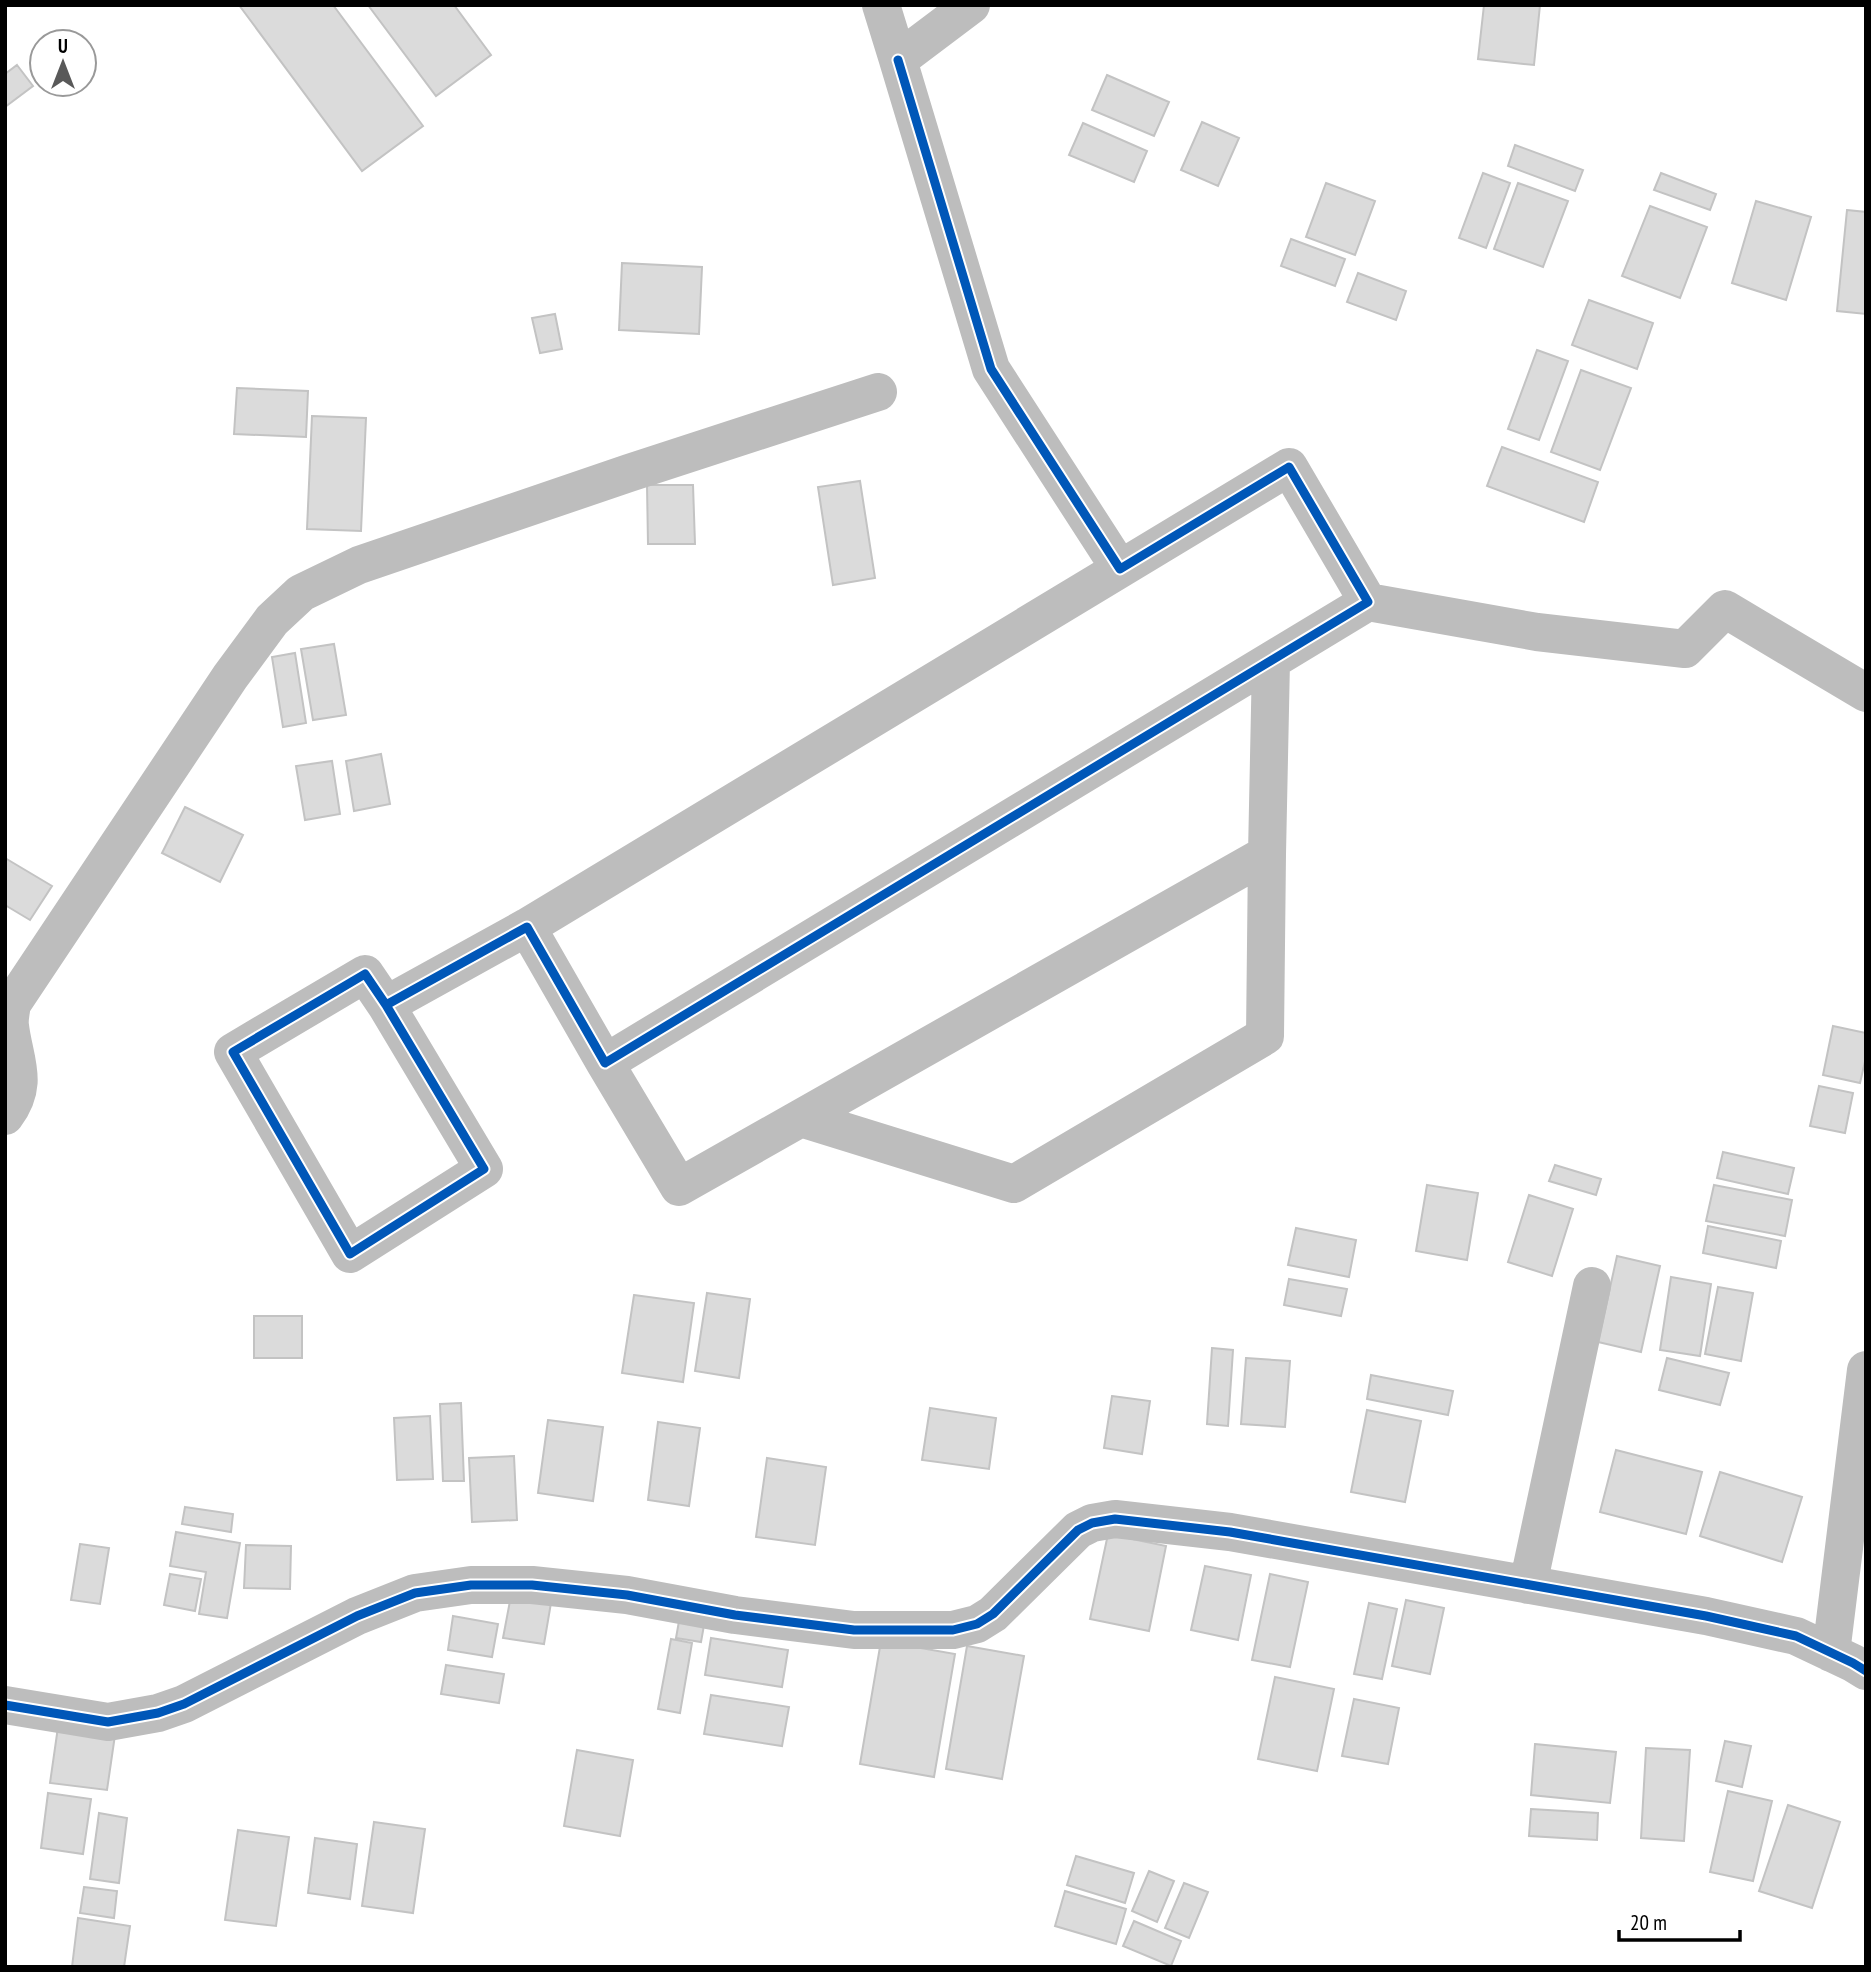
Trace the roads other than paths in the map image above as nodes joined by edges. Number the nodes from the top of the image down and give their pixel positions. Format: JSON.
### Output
{"nodes":[{"id":1,"x":881,"y":5,"type":"edge"},
{"id":2,"x":971,"y":5,"type":"edge"},
{"id":3,"x":898,"y":60,"type":"junction"},
{"id":4,"x":878,"y":392,"type":"dead end"},
{"id":5,"x":1120,"y":569,"type":"junction"},
{"id":6,"x":1368,"y":601,"type":"junction"},
{"id":7,"x":1271,"y":661,"type":"junction"},
{"id":8,"x":1866,"y":693,"type":"edge"},
{"id":9,"x":1267,"y":854,"type":"junction"},
{"id":10,"x":527,"y":927,"type":"junction"},
{"id":11,"x":386,"y":1005,"type":"junction"},
{"id":12,"x":605,"y":1063,"type":"junction"},
{"id":13,"x":5,"y":1116,"type":"edge"},
{"id":14,"x":801,"y":1118,"type":"junction"},
{"id":15,"x":1592,"y":1286,"type":"dead end"},
{"id":16,"x":1866,"y":1370,"type":"edge"},
{"id":17,"x":1528,"y":1585,"type":"junction"},
{"id":18,"x":1831,"y":1653,"type":"junction"},
{"id":19,"x":1866,"y":1671,"type":"edge"},
{"id":20,"x":5,"y":1705,"type":"edge"}],
"edges":[{"from":1,"to":3,"type":"street"},
{"from":2,"to":3,"type":"street"},
{"from":3,"to":5,"type":"street"},
{"from":4,"to":13,"type":"street"},
{"from":5,"to":6,"type":"street"},
{"from":5,"to":10,"type":"street"},
{"from":6,"to":7,"type":"street"},
{"from":6,"to":8,"type":"street"},
{"from":7,"to":9,"type":"street"},
{"from":7,"to":12,"type":"street"},
{"from":9,"to":14,"type":"street"},
{"from":9,"to":14,"type":"street"},
{"from":10,"to":11,"type":"street"},
{"from":10,"to":12,"type":"street"},
{"from":11,"to":11,"type":"street"},
{"from":12,"to":14,"type":"street"},
{"from":15,"to":17,"type":"street"},
{"from":16,"to":18,"type":"street"},
{"from":17,"to":18,"type":"street"},
{"from":17,"to":20,"type":"street"},
{"from":18,"to":19,"type":"street"}]}
